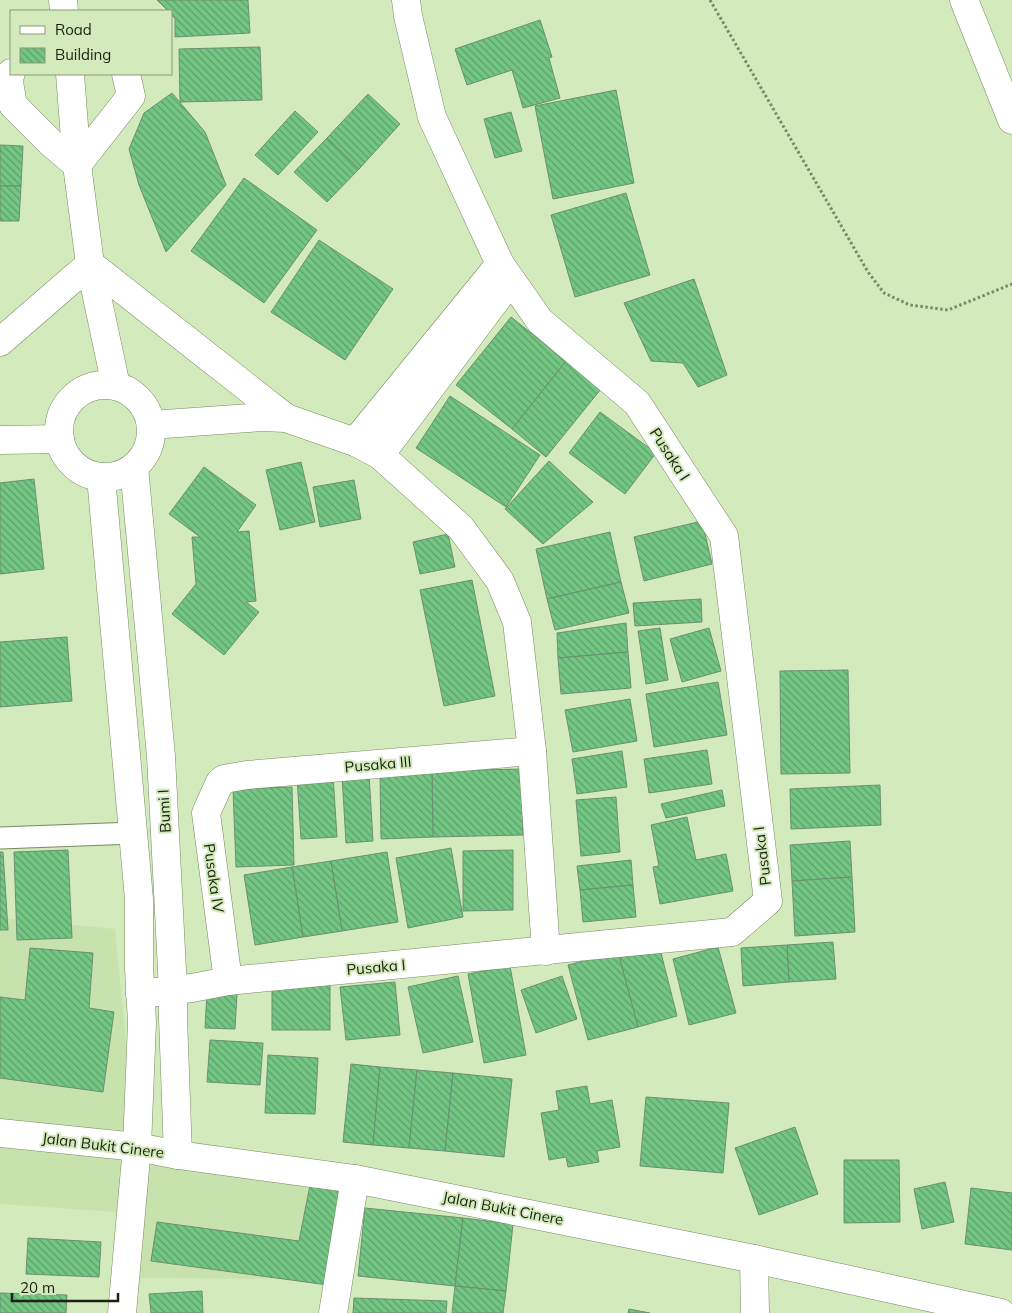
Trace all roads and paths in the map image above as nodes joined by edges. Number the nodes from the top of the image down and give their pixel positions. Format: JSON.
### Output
{"nodes":[{"id":1,"x":406,"y":0,"type":"edge"},
{"id":2,"x":710,"y":0,"type":"edge"},
{"id":3,"x":964,"y":0,"type":"edge"},
{"id":4,"x":10,"y":74,"type":"edge"},
{"id":5,"x":70,"y":75,"type":"edge"},
{"id":6,"x":126,"y":75,"type":"edge"},
{"id":7,"x":1012,"y":120,"type":"edge"},
{"id":8,"x":78,"y":165,"type":"junction"},
{"id":9,"x":90,"y":264,"type":"junction"},
{"id":10,"x":506,"y":272,"type":"junction"},
{"id":11,"x":1012,"y":284,"type":"edge"},
{"id":12,"x":0,"y":342,"type":"edge"},
{"id":13,"x":116,"y":386,"type":"junction"},
{"id":14,"x":286,"y":418,"type":"junction"},
{"id":15,"x":151,"y":425,"type":"junction"},
{"id":16,"x":60,"y":439,"type":"junction"},
{"id":17,"x":0,"y":440,"type":"edge"},
{"id":18,"x":355,"y":442,"type":"junction"},
{"id":19,"x":380,"y":455,"type":"junction"},
{"id":20,"x":134,"y":467,"type":"junction"},
{"id":21,"x":101,"y":477,"type":"junction"},
{"id":22,"x":532,"y":751,"type":"junction"},
{"id":23,"x":224,"y":779,"type":"joint"},
{"id":24,"x":134,"y":833,"type":"junction"},
{"id":25,"x":0,"y":838,"type":"edge"},
{"id":26,"x":546,"y":951,"type":"junction"},
{"id":27,"x":228,"y":981,"type":"junction"},
{"id":28,"x":173,"y":990,"type":"junction"},
{"id":29,"x":140,"y":994,"type":"junction"},
{"id":30,"x":0,"y":1133,"type":"edge"},
{"id":31,"x":137,"y":1148,"type":"junction"},
{"id":32,"x":178,"y":1155,"type":"junction"},
{"id":33,"x":355,"y":1179,"type":"junction"},
{"id":34,"x":754,"y":1259,"type":"junction"},
{"id":35,"x":122,"y":1313,"type":"edge"},
{"id":36,"x":333,"y":1313,"type":"edge"},
{"id":37,"x":755,"y":1313,"type":"edge"},
{"id":38,"x":1001,"y":1313,"type":"edge"}],
"edges":[{"from":1,"to":10,"type":"street"},
{"from":2,"to":11,"type":"path"},
{"from":3,"to":7,"type":"street"},
{"from":4,"to":8,"type":"street"},
{"from":5,"to":8,"type":"street"},
{"from":6,"to":8,"type":"street"},
{"from":8,"to":9,"type":"street"},
{"from":9,"to":12,"type":"street"},
{"from":9,"to":13,"type":"street"},
{"from":9,"to":14,"type":"street"},
{"from":10,"to":18,"type":"street"},
{"from":10,"to":19,"type":"street"},
{"from":10,"to":26,"type":"street","name":"Pusaka I"},
{"from":13,"to":15,"type":"street"},
{"from":13,"to":16,"type":"street"},
{"from":14,"to":15,"type":"street"},
{"from":14,"to":18,"type":"street"},
{"from":15,"to":20,"type":"street"},
{"from":16,"to":17,"type":"street"},
{"from":16,"to":21,"type":"street"},
{"from":18,"to":19,"type":"street"},
{"from":19,"to":22,"type":"street"},
{"from":20,"to":21,"type":"street"},
{"from":20,"to":28,"type":"street","name":"Bumi I"},
{"from":21,"to":24,"type":"street"},
{"from":22,"to":23,"type":"street","name":"Pusaka III"},
{"from":22,"to":26,"type":"street"},
{"from":23,"to":27,"type":"street","name":"Pusaka IV"},
{"from":24,"to":25,"type":"lane"},
{"from":24,"to":29,"type":"street"},
{"from":26,"to":27,"type":"street","name":"Pusaka I"},
{"from":27,"to":28,"type":"street","name":"Pusaka I"},
{"from":28,"to":29,"type":"street","name":"Pusaka I"},
{"from":28,"to":32,"type":"street","name":"Bumi I"},
{"from":29,"to":31,"type":"street"},
{"from":30,"to":31,"type":"street","name":"Jalan Bukit Cinere"},
{"from":31,"to":32,"type":"street","name":"Jalan Bukit Cinere"},
{"from":31,"to":35,"type":"street"},
{"from":32,"to":33,"type":"street","name":"Jalan Bukit Cinere"},
{"from":33,"to":34,"type":"street","name":"Jalan Bukit Cinere"},
{"from":33,"to":36,"type":"street"},
{"from":34,"to":37,"type":"street"},
{"from":34,"to":38,"type":"street","name":"Jalan Bukit Cinere"}]}
